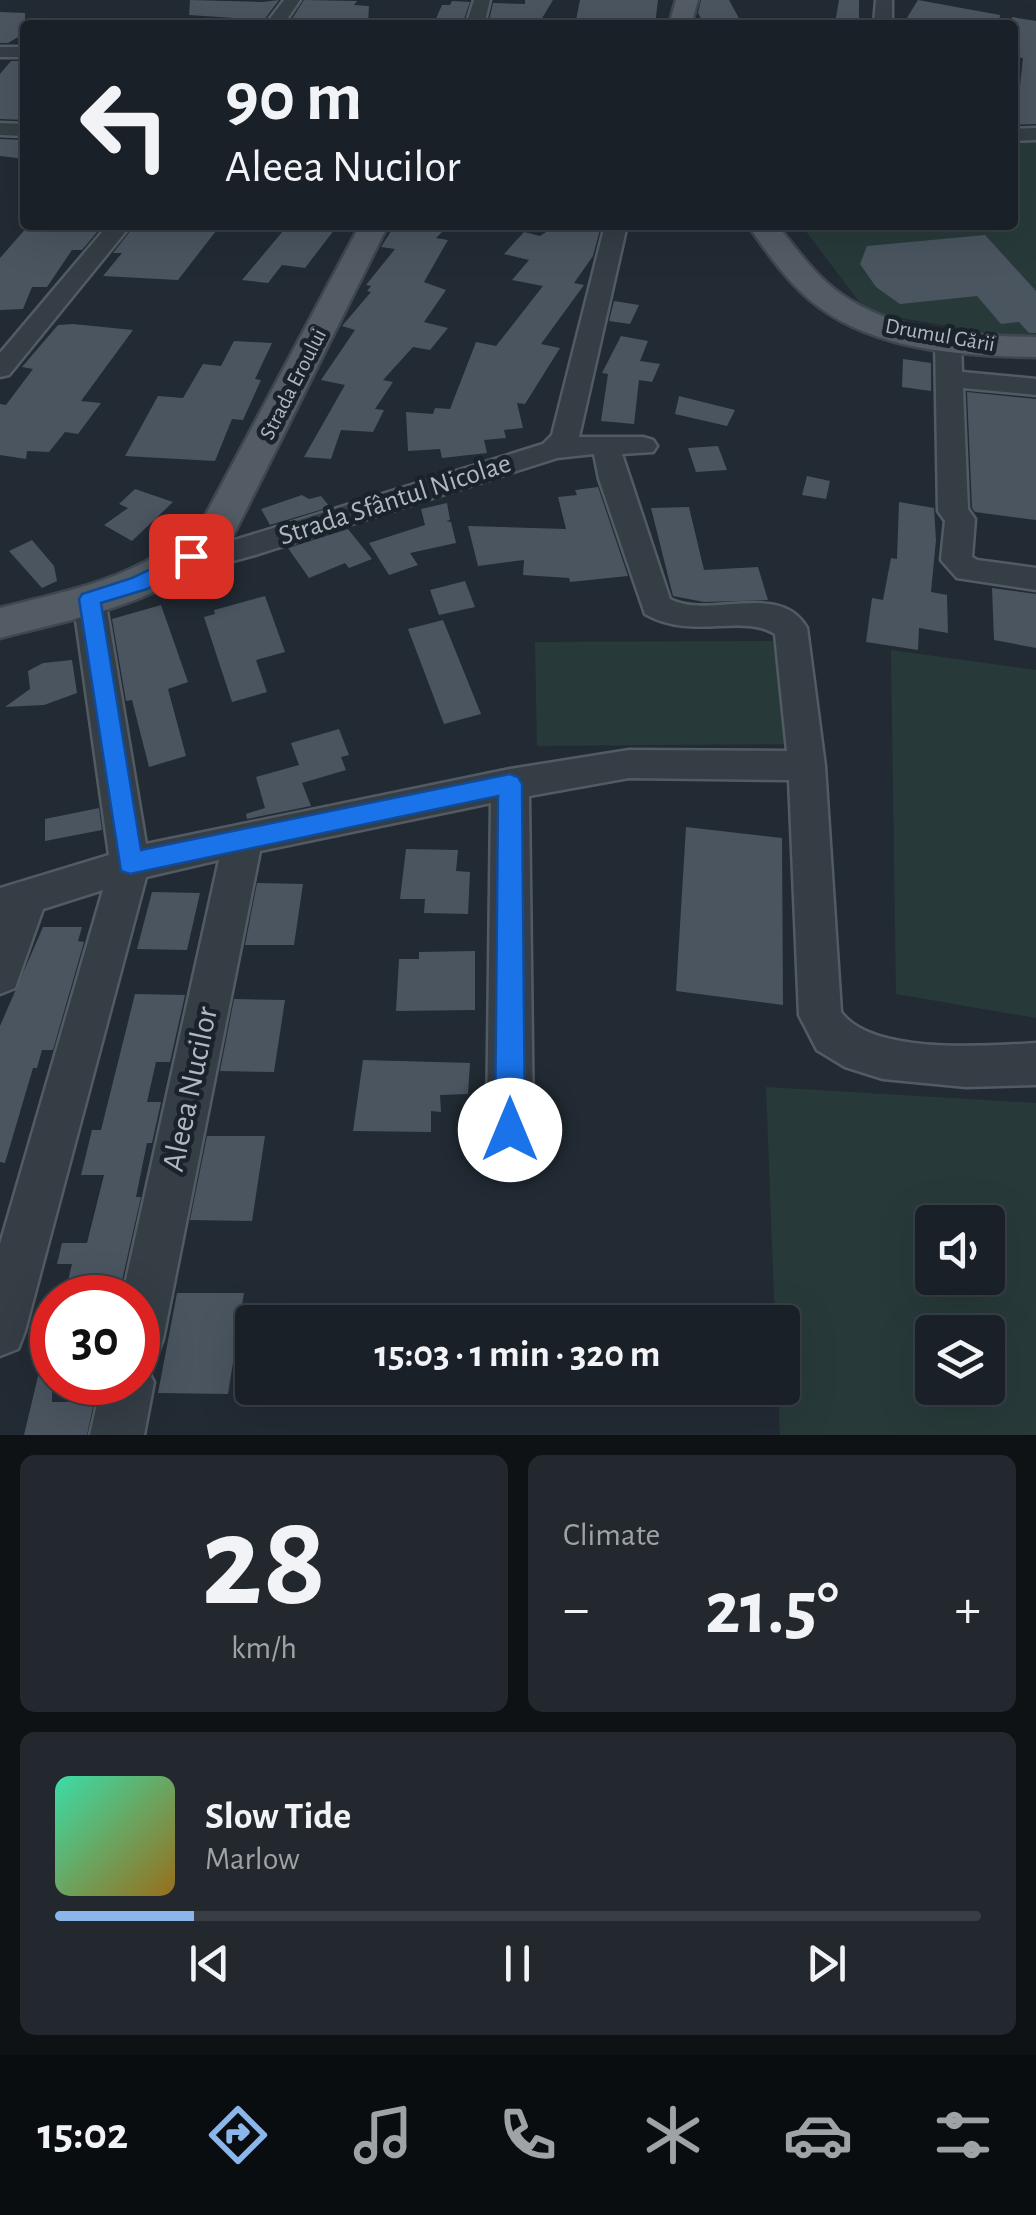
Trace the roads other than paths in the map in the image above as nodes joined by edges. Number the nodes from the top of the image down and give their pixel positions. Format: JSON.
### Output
{"nodes":[{"id":1,"x":116,"y":230,"type":"edge"},
{"id":2,"x":371,"y":230,"type":"edge"},
{"id":3,"x":615,"y":230,"type":"edge"},
{"id":4,"x":766,"y":230,"type":"edge"},
{"id":5,"x":948,"y":340,"type":"junction"},
{"id":6,"x":1036,"y":347,"type":"edge"},
{"id":7,"x":0,"y":370,"type":"edge"},
{"id":8,"x":950,"y":378,"type":"junction"},
{"id":9,"x":1036,"y":387,"type":"edge"},
{"id":10,"x":553,"y":450,"type":"junction"},
{"id":11,"x":193,"y":553,"type":"junction"},
{"id":12,"x":1036,"y":579,"type":"edge"},
{"id":13,"x":90,"y":599,"type":"junction"},
{"id":14,"x":0,"y":623,"type":"edge"},
{"id":15,"x":807,"y":766,"type":"junction"},
{"id":16,"x":510,"y":784,"type":"junction"},
{"id":17,"x":242,"y":839,"type":"junction"},
{"id":18,"x":130,"y":863,"type":"junction"},
{"id":19,"x":13,"y":901,"type":"edge"},
{"id":20,"x":0,"y":974,"type":"edge"},
{"id":21,"x":1036,"y":1064,"type":"edge"},
{"id":22,"x":510,"y":1130,"type":"dead end"},
{"id":23,"x":151,"y":1275,"type":"edge"},
{"id":24,"x":0,"y":1331,"type":"edge"},
{"id":25,"x":124,"y":1405,"type":"edge"},
{"id":26,"x":118,"y":1435,"type":"edge"}],
"edges":[{"from":1,"to":7,"type":"street"},
{"from":2,"to":11,"type":"main road","name":"Strada Eroului"},
{"from":3,"to":10,"type":"street"},
{"from":4,"to":5,"type":"main road","name":"Drumul Gării"},
{"from":5,"to":6,"type":"main road","name":"Drumul Gării"},
{"from":5,"to":8,"type":"street"},
{"from":8,"to":9,"type":"street"},
{"from":8,"to":12,"type":"street"},
{"from":10,"to":11,"type":"street","name":"Strada Sfântul Nicolae"},
{"from":10,"to":15,"type":"street","name":"Strada Sfântul Nicolae"},
{"from":11,"to":13,"type":"main road"},
{"from":13,"to":14,"type":"main road"},
{"from":13,"to":18,"type":"street"},
{"from":15,"to":16,"type":"street"},
{"from":15,"to":21,"type":"street"},
{"from":16,"to":17,"type":"street"},
{"from":16,"to":22,"type":"street"},
{"from":17,"to":18,"type":"street"},
{"from":17,"to":23,"type":"street","name":"Aleea Nucilor"},
{"from":18,"to":19,"type":"street"},
{"from":18,"to":24,"type":"street"},
{"from":19,"to":20,"type":"street"},
{"from":25,"to":26,"type":"street"}]}
